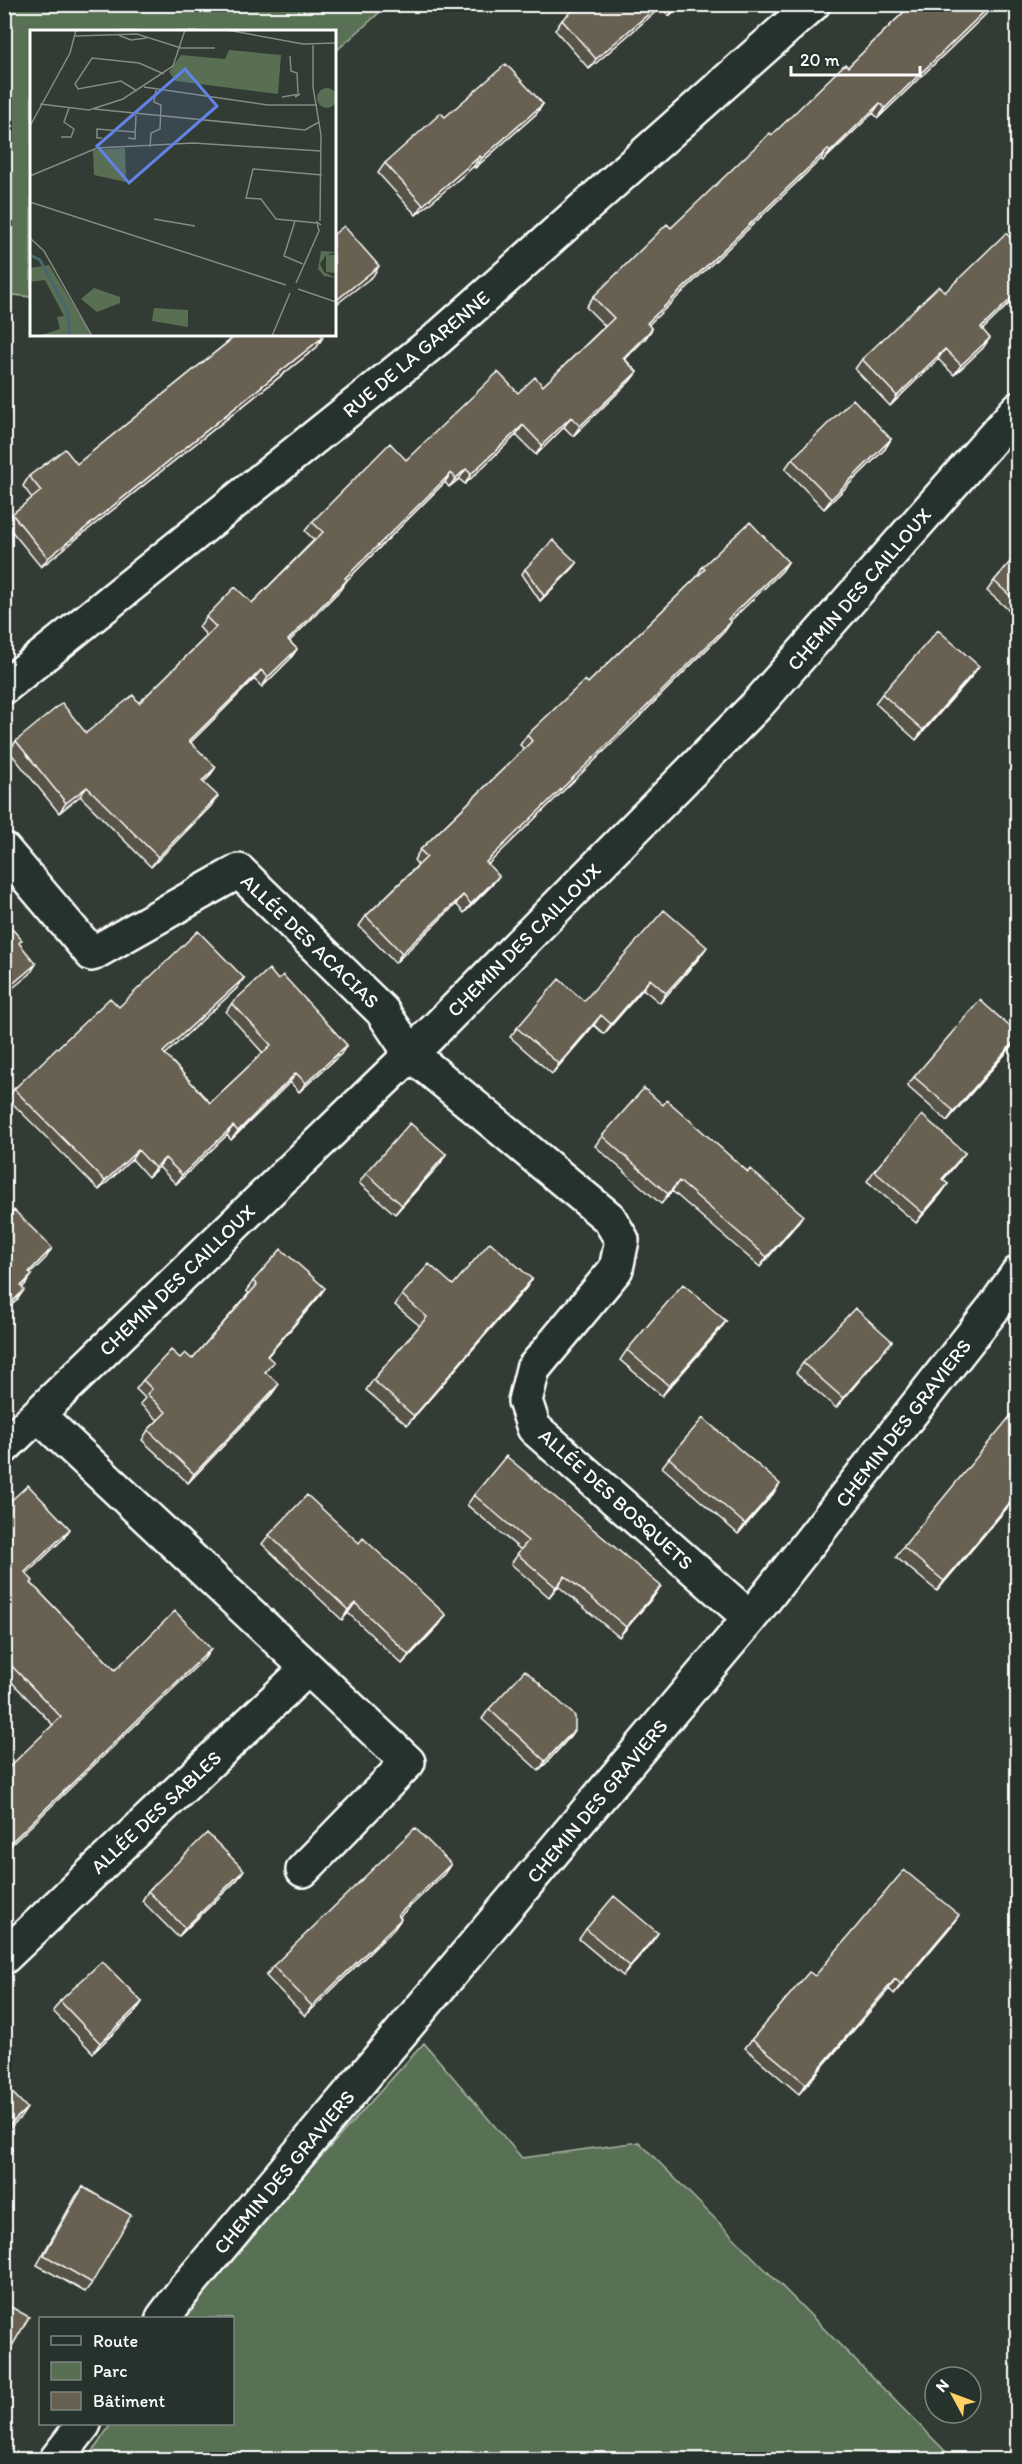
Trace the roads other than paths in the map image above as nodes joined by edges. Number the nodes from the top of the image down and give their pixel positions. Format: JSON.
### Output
{"nodes":[{"id":1,"x":813,"y":4,"type":"edge"},
{"id":2,"x":1017,"y":409,"type":"edge"},
{"id":3,"x":4,"y":687,"type":"edge"},
{"id":4,"x":4,"y":849,"type":"edge"},
{"id":5,"x":411,"y":1053,"type":"junction"},
{"id":6,"x":1017,"y":1273,"type":"edge"},
{"id":7,"x":38,"y":1415,"type":"junction"},
{"id":8,"x":4,"y":1447,"type":"edge"},
{"id":9,"x":750,"y":1618,"type":"junction"},
{"id":10,"x":308,"y":1668,"type":"junction"},
{"id":11,"x":303,"y":1870,"type":"dead end"},
{"id":12,"x":4,"y":1956,"type":"edge"},
{"id":13,"x":164,"y":2317,"type":"edge"},
{"id":14,"x":83,"y":2425,"type":"edge"},
{"id":15,"x":56,"y":2460,"type":"edge"}],
"edges":[{"from":1,"to":3,"type":"street","name":"RUE DE LA GARENNE"},
{"from":2,"to":5,"type":"street","name":"CHEMIN DES CAILLOUX"},
{"from":4,"to":5,"type":"street","name":"ALLÉE DES ACACIAS"},
{"from":5,"to":7,"type":"street","name":"CHEMIN DES CAILLOUX"},
{"from":5,"to":9,"type":"street","name":"ALLÉE DES BOSQUETS"},
{"from":6,"to":9,"type":"street","name":"CHEMIN DES GRAVIERS"},
{"from":7,"to":8,"type":"street","name":"CHEMIN DES CAILLOUX"},
{"from":7,"to":10,"type":"street"},
{"from":9,"to":13,"type":"street","name":"CHEMIN DES GRAVIERS"},
{"from":10,"to":11,"type":"street"},
{"from":10,"to":12,"type":"street","name":"ALLÉE DES SABLES"},
{"from":14,"to":15,"type":"street"}]}
